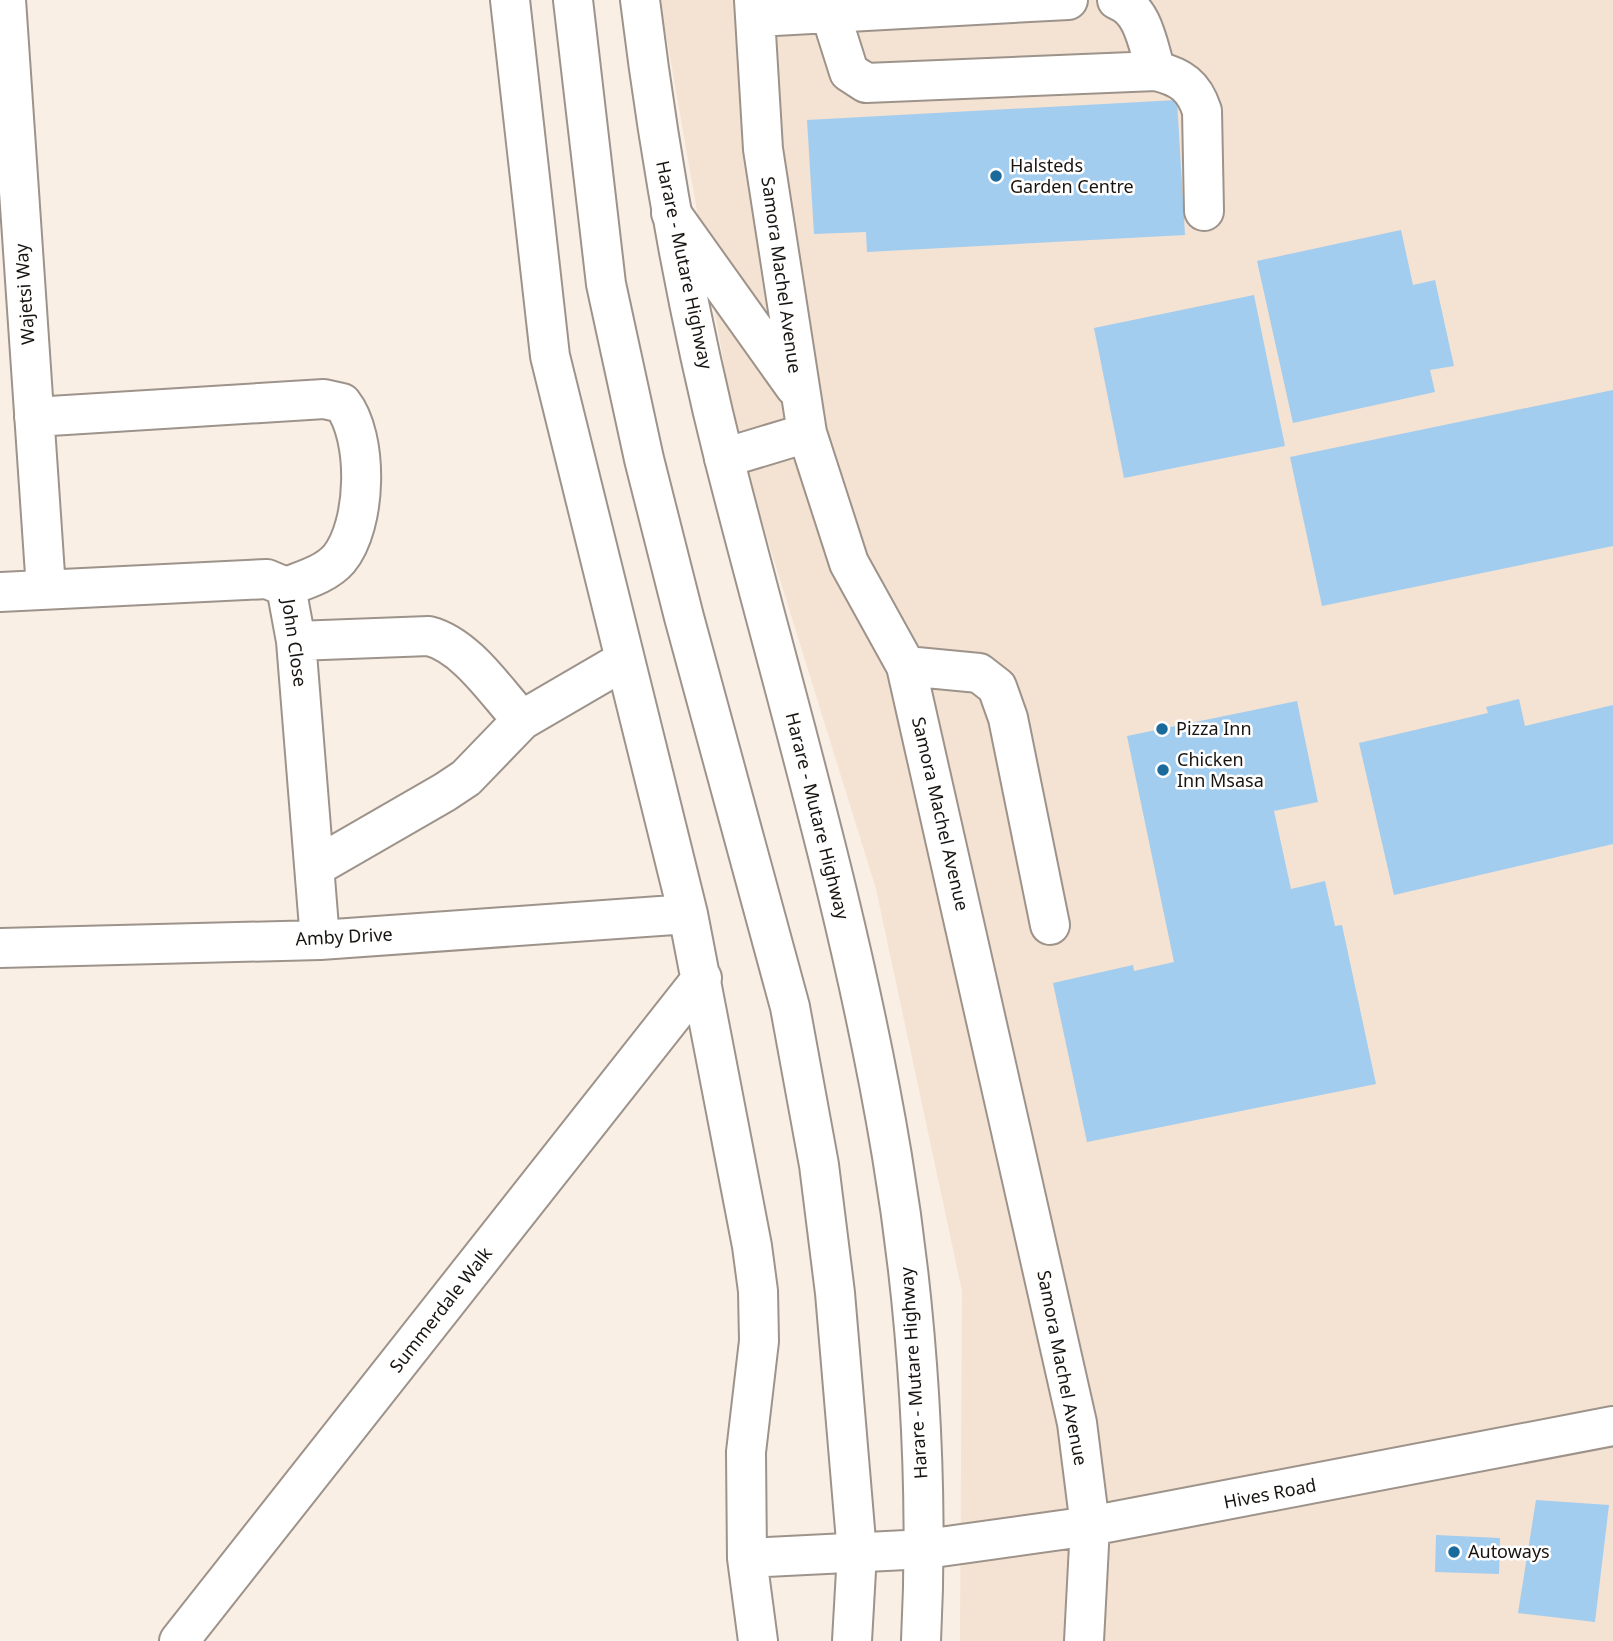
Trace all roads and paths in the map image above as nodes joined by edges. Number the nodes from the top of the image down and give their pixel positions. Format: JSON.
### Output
{"nodes":[{"id":1,"x":6,"y":0,"type":"edge"},
{"id":2,"x":509,"y":0,"type":"edge"},
{"id":3,"x":573,"y":0,"type":"edge"},
{"id":4,"x":640,"y":0,"type":"edge"},
{"id":5,"x":1068,"y":0,"type":"edge"},
{"id":6,"x":1118,"y":0,"type":"edge"},
{"id":7,"x":754,"y":8,"type":"edge"},
{"id":8,"x":830,"y":12,"type":"junction"},
{"id":9,"x":1156,"y":71,"type":"junction"},
{"id":10,"x":1205,"y":211,"type":"dead end"},
{"id":11,"x":671,"y":213,"type":"junction"},
{"id":12,"x":799,"y":392,"type":"junction"},
{"id":13,"x":34,"y":417,"type":"junction"},
{"id":14,"x":807,"y":433,"type":"junction"},
{"id":15,"x":724,"y":458,"type":"junction"},
{"id":16,"x":286,"y":587,"type":"junction"},
{"id":17,"x":46,"y":589,"type":"junction"},
{"id":18,"x":0,"y":592,"type":"edge"},
{"id":19,"x":296,"y":641,"type":"junction"},
{"id":20,"x":625,"y":660,"type":"junction"},
{"id":21,"x":906,"y":666,"type":"junction"},
{"id":22,"x":522,"y":720,"type":"junction"},
{"id":23,"x":315,"y":867,"type":"junction"},
{"id":24,"x":688,"y":914,"type":"junction"},
{"id":25,"x":1050,"y":925,"type":"dead end"},
{"id":26,"x":320,"y":940,"type":"junction"},
{"id":27,"x":0,"y":948,"type":"edge"},
{"id":28,"x":702,"y":978,"type":"junction"},
{"id":29,"x":1613,"y":1426,"type":"edge"},
{"id":30,"x":1090,"y":1526,"type":"junction"},
{"id":31,"x":926,"y":1549,"type":"junction"},
{"id":32,"x":857,"y":1553,"type":"junction"},
{"id":33,"x":747,"y":1558,"type":"junction"},
{"id":34,"x":179,"y":1641,"type":"edge"},
{"id":35,"x":758,"y":1641,"type":"edge"},
{"id":36,"x":852,"y":1641,"type":"edge"},
{"id":37,"x":921,"y":1641,"type":"edge"},
{"id":38,"x":1084,"y":1641,"type":"edge"}],
"edges":[{"from":1,"to":13,"type":"main road","name":"Wajetsi Way"},
{"from":2,"to":20,"type":"main road"},
{"from":3,"to":32,"type":"main road"},
{"from":4,"to":11,"type":"main road","name":"Harare - Mutare Highway"},
{"from":5,"to":8,"type":"main road"},
{"from":6,"to":9,"type":"main road"},
{"from":7,"to":8,"type":"main road"},
{"from":7,"to":12,"type":"main road","name":"Samora Machel Avenue"},
{"from":8,"to":9,"type":"main road"},
{"from":9,"to":10,"type":"main road"},
{"from":11,"to":12,"type":"main road"},
{"from":11,"to":15,"type":"main road","name":"Harare - Mutare Highway"},
{"from":12,"to":14,"type":"main road","name":"Samora Machel Avenue"},
{"from":13,"to":16,"type":"main road"},
{"from":13,"to":17,"type":"main road","name":"Wajetsi Way"},
{"from":14,"to":15,"type":"main road"},
{"from":14,"to":21,"type":"main road","name":"Samora Machel Avenue"},
{"from":15,"to":31,"type":"main road","name":"Harare - Mutare Highway"},
{"from":16,"to":17,"type":"main road","name":"John Close"},
{"from":16,"to":19,"type":"main road","name":"John Close"},
{"from":17,"to":18,"type":"main road","name":"John Close"},
{"from":19,"to":22,"type":"main road"},
{"from":19,"to":23,"type":"main road","name":"John Close"},
{"from":20,"to":22,"type":"main road"},
{"from":20,"to":24,"type":"main road"},
{"from":21,"to":25,"type":"main road"},
{"from":21,"to":30,"type":"main road","name":"Samora Machel Avenue"},
{"from":22,"to":23,"type":"main road"},
{"from":23,"to":26,"type":"main road","name":"John Close"},
{"from":24,"to":26,"type":"main road","name":"Amby Drive"},
{"from":24,"to":28,"type":"main road"},
{"from":26,"to":27,"type":"main road","name":"Amby Drive"},
{"from":28,"to":33,"type":"main road"},
{"from":28,"to":34,"type":"main road","name":"Summerdale Walk"},
{"from":29,"to":30,"type":"main road","name":"Hives Road"},
{"from":30,"to":31,"type":"main road","name":"Hives Road"},
{"from":30,"to":38,"type":"main road","name":"Samora Machel Avenue"},
{"from":31,"to":32,"type":"main road"},
{"from":31,"to":37,"type":"main road","name":"Harare - Mutare Highway"},
{"from":32,"to":33,"type":"main road"},
{"from":32,"to":36,"type":"main road"},
{"from":33,"to":35,"type":"main road"}]}
